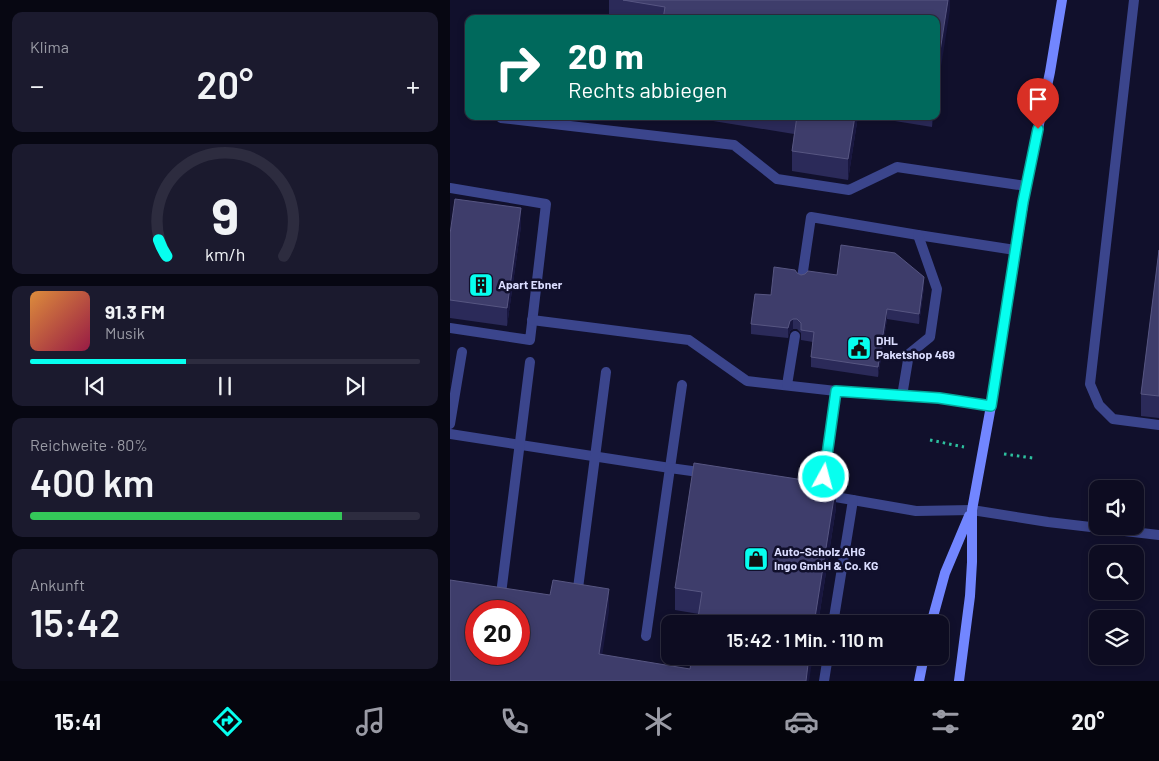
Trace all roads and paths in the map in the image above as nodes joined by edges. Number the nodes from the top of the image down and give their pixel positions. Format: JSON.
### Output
{"nodes":[{"id":1,"x":1062,"y":0,"type":"edge"},
{"id":2,"x":1134,"y":0,"type":"edge"},
{"id":3,"x":519,"y":120,"type":"edge"},
{"id":4,"x":1026,"y":186,"type":"junction"},
{"id":5,"x":450,"y":188,"type":"edge"},
{"id":6,"x":918,"y":236,"type":"junction"},
{"id":7,"x":1015,"y":250,"type":"junction"},
{"id":8,"x":802,"y":278,"type":"edge"},
{"id":9,"x":532,"y":320,"type":"junction"},
{"id":10,"x":450,"y":328,"type":"edge"},
{"id":11,"x":794,"y":336,"type":"dead end"},
{"id":12,"x":462,"y":352,"type":"dead end"},
{"id":13,"x":530,"y":362,"type":"dead end"},
{"id":14,"x":606,"y":372,"type":"dead end"},
{"id":15,"x":682,"y":385,"type":"dead end"},
{"id":16,"x":787,"y":385,"type":"junction"},
{"id":17,"x":836,"y":391,"type":"junction"},
{"id":18,"x":902,"y":396,"type":"junction"},
{"id":19,"x":991,"y":406,"type":"junction"},
{"id":20,"x":450,"y":424,"type":"edge"},
{"id":21,"x":1159,"y":425,"type":"edge"},
{"id":22,"x":450,"y":434,"type":"edge"},
{"id":23,"x":520,"y":444,"type":"junction"},
{"id":24,"x":595,"y":456,"type":"junction"},
{"id":25,"x":670,"y":468,"type":"junction"},
{"id":26,"x":720,"y":475,"type":"edge"},
{"id":27,"x":854,"y":500,"type":"junction"},
{"id":28,"x":972,"y":510,"type":"junction"},
{"id":29,"x":1159,"y":536,"type":"edge"},
{"id":30,"x":484,"y":592,"type":"edge"},
{"id":31,"x":577,"y":596,"type":"edge"},
{"id":32,"x":835,"y":615,"type":"edge"},
{"id":33,"x":933,"y":615,"type":"edge"},
{"id":34,"x":646,"y":636,"type":"dead end"},
{"id":35,"x":827,"y":665,"type":"edge"},
{"id":36,"x":922,"y":665,"type":"edge"},
{"id":37,"x":824,"y":681,"type":"edge"},
{"id":38,"x":919,"y":681,"type":"edge"},
{"id":39,"x":959,"y":681,"type":"edge"}],
"edges":[{"from":1,"to":4,"type":"main road"},
{"from":2,"to":21,"type":"street"},
{"from":3,"to":4,"type":"street"},
{"from":4,"to":7,"type":"main road"},
{"from":5,"to":9,"type":"street"},
{"from":6,"to":7,"type":"street"},
{"from":6,"to":8,"type":"street"},
{"from":6,"to":18,"type":"street"},
{"from":7,"to":19,"type":"main road"},
{"from":9,"to":10,"type":"street"},
{"from":9,"to":16,"type":"street"},
{"from":11,"to":16,"type":"street"},
{"from":12,"to":20,"type":"street"},
{"from":13,"to":23,"type":"street"},
{"from":14,"to":24,"type":"street"},
{"from":15,"to":25,"type":"street"},
{"from":16,"to":17,"type":"street"},
{"from":17,"to":18,"type":"street"},
{"from":17,"to":27,"type":"street"},
{"from":18,"to":19,"type":"street"},
{"from":19,"to":28,"type":"main road"},
{"from":22,"to":23,"type":"street"},
{"from":23,"to":24,"type":"street"},
{"from":23,"to":30,"type":"street"},
{"from":24,"to":25,"type":"street"},
{"from":24,"to":31,"type":"street"},
{"from":25,"to":26,"type":"street"},
{"from":25,"to":34,"type":"street"},
{"from":27,"to":28,"type":"street"},
{"from":27,"to":32,"type":"street"},
{"from":28,"to":29,"type":"street"},
{"from":28,"to":33,"type":"main road"},
{"from":28,"to":39,"type":"main road"},
{"from":35,"to":37,"type":"street"},
{"from":36,"to":38,"type":"main road"}]}
